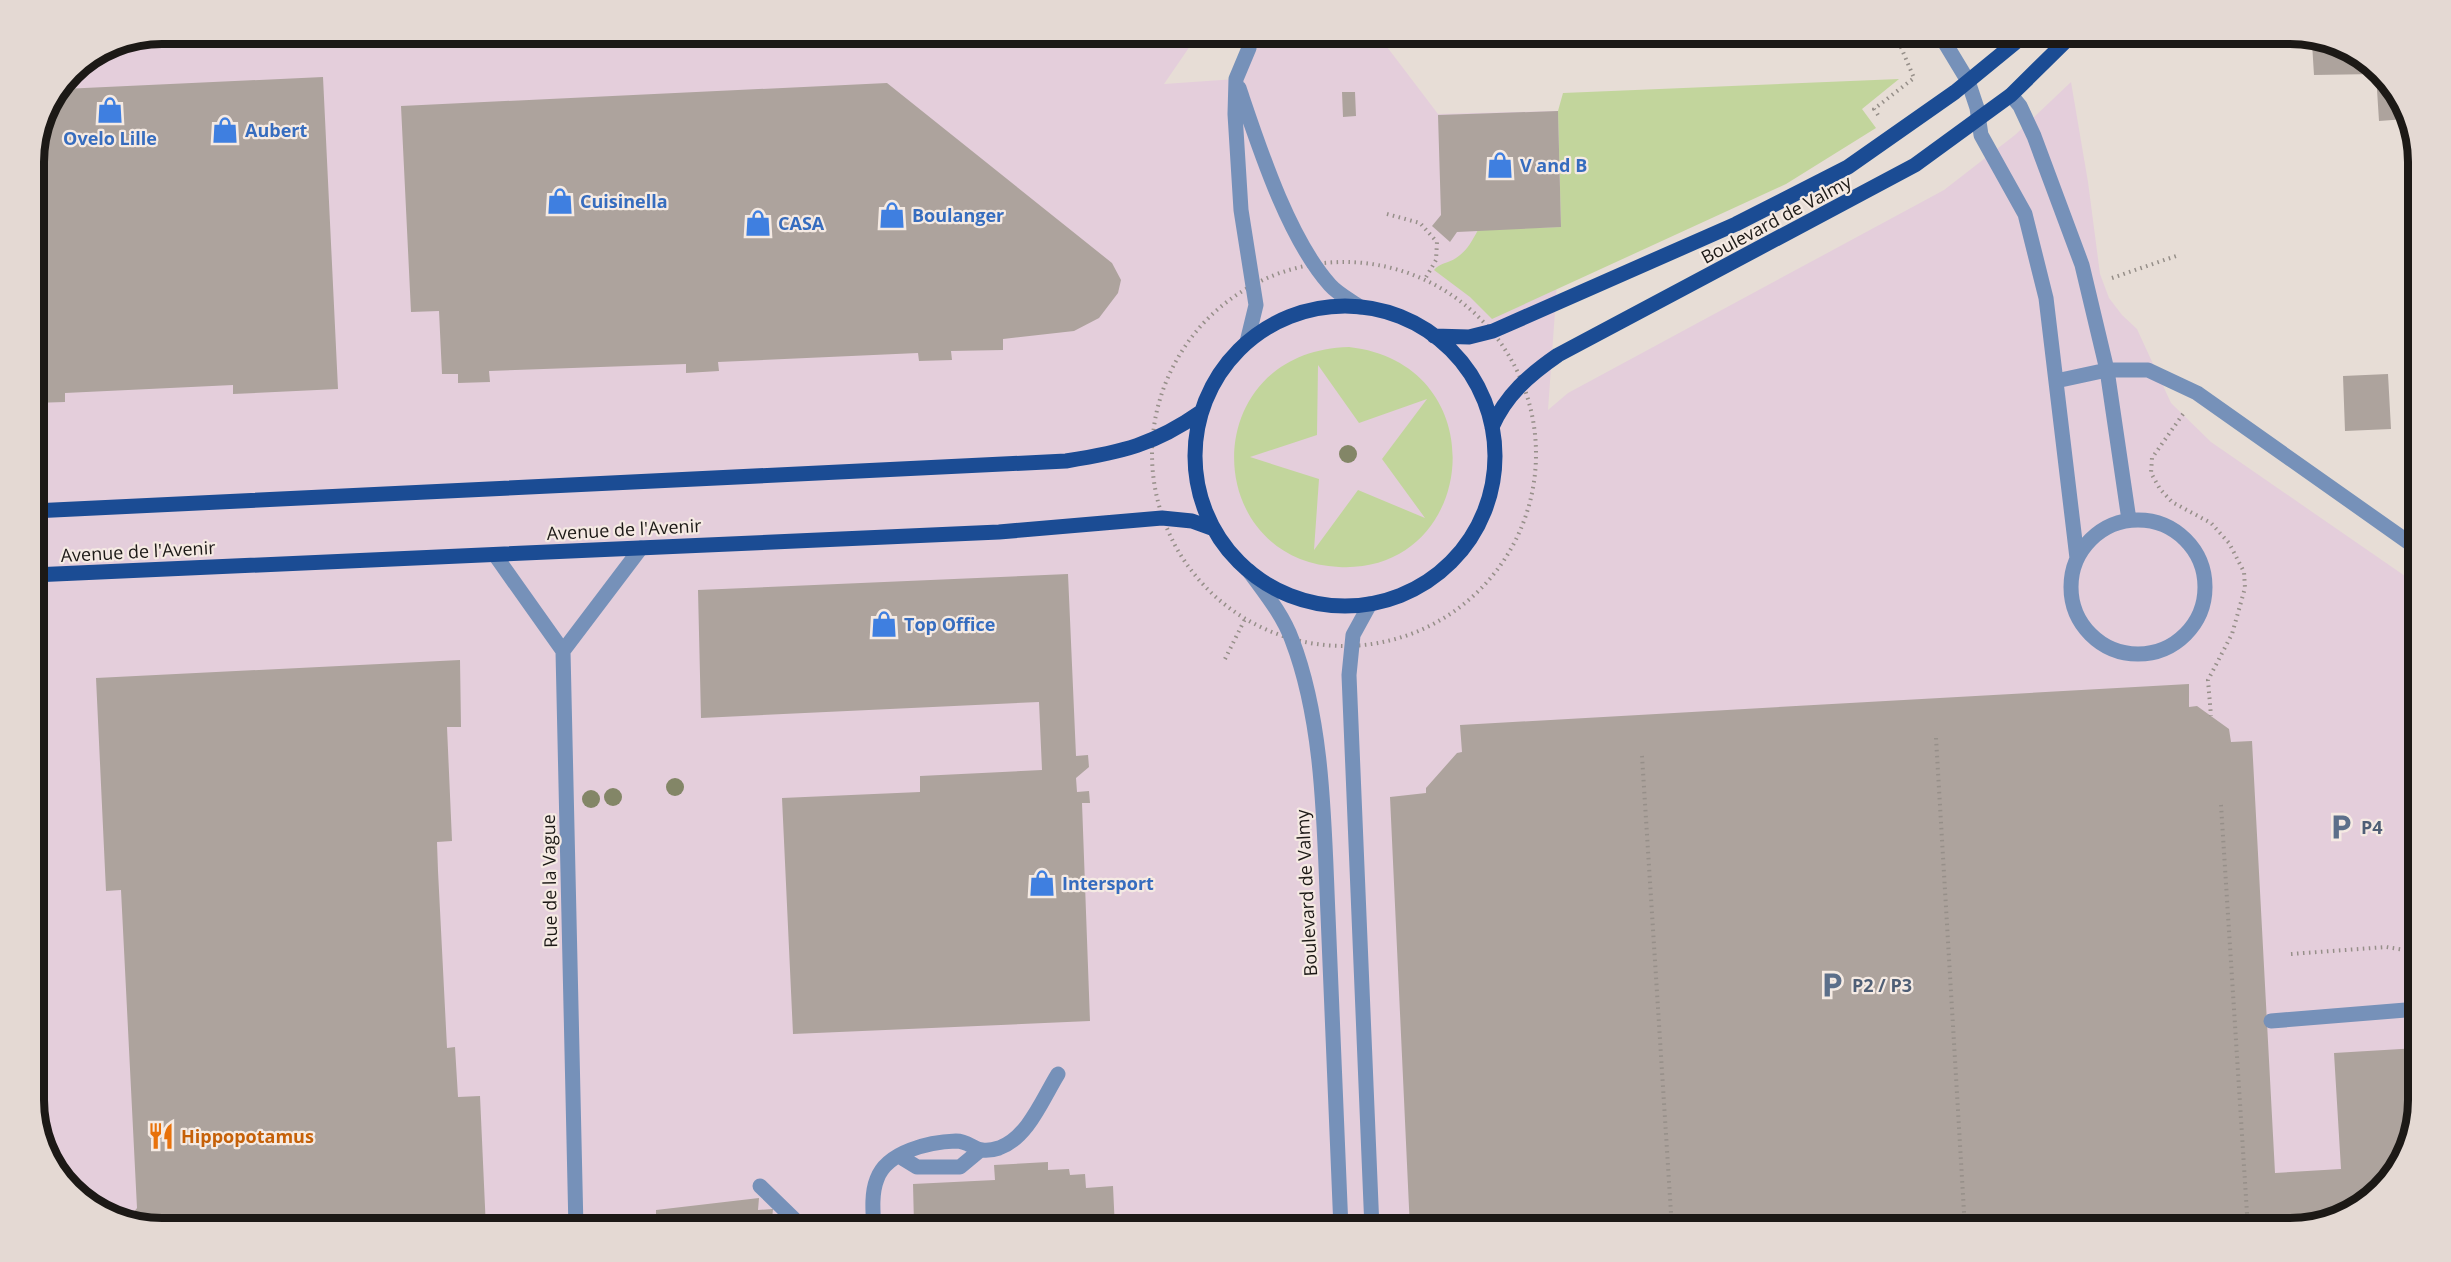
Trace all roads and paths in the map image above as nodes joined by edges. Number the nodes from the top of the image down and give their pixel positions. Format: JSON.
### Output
{"nodes":[{"id":1,"x":1900,"y":44,"type":"edge"},
{"id":2,"x":1946,"y":44,"type":"edge"},
{"id":3,"x":2013,"y":44,"type":"edge"},
{"id":4,"x":2063,"y":44,"type":"edge"},
{"id":5,"x":1249,"y":48,"type":"dead end"},
{"id":6,"x":1236,"y":79,"type":"junction"},
{"id":7,"x":1968,"y":81,"type":"junction"},
{"id":8,"x":2011,"y":95,"type":"junction"},
{"id":9,"x":1880,"y":117,"type":"dead end"},
{"id":10,"x":1979,"y":121,"type":"junction"},
{"id":11,"x":1388,"y":214,"type":"dead end"},
{"id":12,"x":2176,"y":256,"type":"dead end"},
{"id":13,"x":1314,"y":263,"type":"junction"},
{"id":14,"x":1425,"y":279,"type":"junction"},
{"id":15,"x":1253,"y":283,"type":"junction"},
{"id":16,"x":2087,"y":286,"type":"junction"},
{"id":17,"x":1360,"y":307,"type":"junction"},
{"id":18,"x":1493,"y":331,"type":"junction"},
{"id":19,"x":1434,"y":336,"type":"junction"},
{"id":20,"x":1247,"y":342,"type":"junction"},
{"id":21,"x":2107,"y":370,"type":"junction"},
{"id":22,"x":1523,"y":381,"type":"junction"},
{"id":23,"x":2056,"y":381,"type":"junction"},
{"id":24,"x":2198,"y":393,"type":"junction"},
{"id":25,"x":1201,"y":412,"type":"junction"},
{"id":26,"x":1492,"y":427,"type":"junction"},
{"id":27,"x":1152,"y":442,"type":"junction"},
{"id":28,"x":44,"y":510,"type":"edge"},
{"id":29,"x":1162,"y":518,"type":"junction"},
{"id":30,"x":2129,"y":520,"type":"junction"},
{"id":31,"x":1214,"y":529,"type":"junction"},
{"id":32,"x":2407,"y":541,"type":"edge"},
{"id":33,"x":641,"y":548,"type":"junction"},
{"id":34,"x":495,"y":555,"type":"junction"},
{"id":35,"x":2077,"y":558,"type":"junction"},
{"id":36,"x":1249,"y":571,"type":"junction"},
{"id":37,"x":44,"y":575,"type":"edge"},
{"id":38,"x":1370,"y":604,"type":"junction"},
{"id":39,"x":1245,"y":619,"type":"junction"},
{"id":40,"x":1292,"y":639,"type":"junction"},
{"id":41,"x":1351,"y":646,"type":"junction"},
{"id":42,"x":563,"y":651,"type":"junction"},
{"id":43,"x":1225,"y":659,"type":"dead end"},
{"id":44,"x":2211,"y":716,"type":"dead end"},
{"id":45,"x":1936,"y":738,"type":"dead end"},
{"id":46,"x":1642,"y":756,"type":"dead end"},
{"id":47,"x":2221,"y":805,"type":"dead end"},
{"id":48,"x":2408,"y":950,"type":"edge"},
{"id":49,"x":2291,"y":954,"type":"dead end"},
{"id":50,"x":2408,"y":1010,"type":"edge"},
{"id":51,"x":2271,"y":1021,"type":"dead end"},
{"id":52,"x":1058,"y":1074,"type":"dead end"},
{"id":53,"x":978,"y":1152,"type":"junction"},
{"id":54,"x":899,"y":1156,"type":"junction"},
{"id":55,"x":760,"y":1186,"type":"dead end"},
{"id":56,"x":576,"y":1218,"type":"edge"},
{"id":57,"x":793,"y":1218,"type":"edge"},
{"id":58,"x":874,"y":1218,"type":"edge"},
{"id":59,"x":1341,"y":1218,"type":"edge"},
{"id":60,"x":1372,"y":1218,"type":"edge"},
{"id":61,"x":1671,"y":1218,"type":"edge"},
{"id":62,"x":1964,"y":1218,"type":"edge"},
{"id":63,"x":2247,"y":1218,"type":"edge"}],
"edges":[{"from":1,"to":9,"type":"path"},
{"from":2,"to":7,"type":"street"},
{"from":3,"to":7,"type":"main road","name":"Boulevard de Valmy"},
{"from":4,"to":8,"type":"main road","name":"Boulevard de Valmy"},
{"from":5,"to":6,"type":"street"},
{"from":6,"to":13,"type":"street"},
{"from":6,"to":15,"type":"street"},
{"from":7,"to":10,"type":"street"},
{"from":7,"to":18,"type":"main road","name":"Boulevard de Valmy"},
{"from":8,"to":10,"type":"main road","name":"Boulevard de Valmy"},
{"from":8,"to":16,"type":"street"},
{"from":10,"to":22,"type":"main road","name":"Boulevard de Valmy"},
{"from":10,"to":23,"type":"street"},
{"from":11,"to":14,"type":"path"},
{"from":12,"to":16,"type":"path"},
{"from":13,"to":14,"type":"path"},
{"from":13,"to":15,"type":"path"},
{"from":13,"to":17,"type":"street"},
{"from":14,"to":18,"type":"path"},
{"from":15,"to":20,"type":"street"},
{"from":15,"to":27,"type":"path"},
{"from":16,"to":21,"type":"street"},
{"from":17,"to":19,"type":"main road"},
{"from":17,"to":20,"type":"main road"},
{"from":18,"to":19,"type":"main road","name":"Boulevard de Valmy"},
{"from":18,"to":22,"type":"path"},
{"from":19,"to":26,"type":"main road"},
{"from":20,"to":25,"type":"main road"},
{"from":21,"to":23,"type":"street"},
{"from":21,"to":24,"type":"street"},
{"from":21,"to":30,"type":"street"},
{"from":22,"to":26,"type":"main road","name":"Boulevard de Valmy"},
{"from":22,"to":41,"type":"path"},
{"from":23,"to":35,"type":"street"},
{"from":24,"to":32,"type":"street"},
{"from":24,"to":44,"type":"path"},
{"from":25,"to":27,"type":"main road"},
{"from":25,"to":31,"type":"main road"},
{"from":26,"to":38,"type":"main road"},
{"from":27,"to":28,"type":"main road"},
{"from":27,"to":29,"type":"path"},
{"from":29,"to":31,"type":"main road","name":"Avenue de l'Avenir"},
{"from":29,"to":33,"type":"main road","name":"Avenue de l'Avenir"},
{"from":29,"to":39,"type":"path"},
{"from":30,"to":35,"type":"street"},
{"from":30,"to":35,"type":"street"},
{"from":31,"to":36,"type":"main road"},
{"from":33,"to":34,"type":"main road","name":"Avenue de l'Avenir"},
{"from":33,"to":42,"type":"street"},
{"from":34,"to":37,"type":"main road","name":"Avenue de l'Avenir"},
{"from":34,"to":42,"type":"street"},
{"from":36,"to":38,"type":"main road"},
{"from":36,"to":40,"type":"street","name":"Boulevard de Valmy"},
{"from":38,"to":41,"type":"street"},
{"from":39,"to":40,"type":"path"},
{"from":39,"to":43,"type":"path"},
{"from":40,"to":41,"type":"path"},
{"from":40,"to":59,"type":"street","name":"Boulevard de Valmy"},
{"from":41,"to":60,"type":"street"},
{"from":42,"to":56,"type":"street","name":"Rue de la Vague"},
{"from":45,"to":62,"type":"path"},
{"from":46,"to":61,"type":"path"},
{"from":47,"to":63,"type":"path"},
{"from":48,"to":49,"type":"path"},
{"from":50,"to":51,"type":"street"},
{"from":52,"to":53,"type":"street"},
{"from":53,"to":54,"type":"street"},
{"from":53,"to":54,"type":"street"},
{"from":54,"to":58,"type":"street"},
{"from":55,"to":57,"type":"street"}]}
